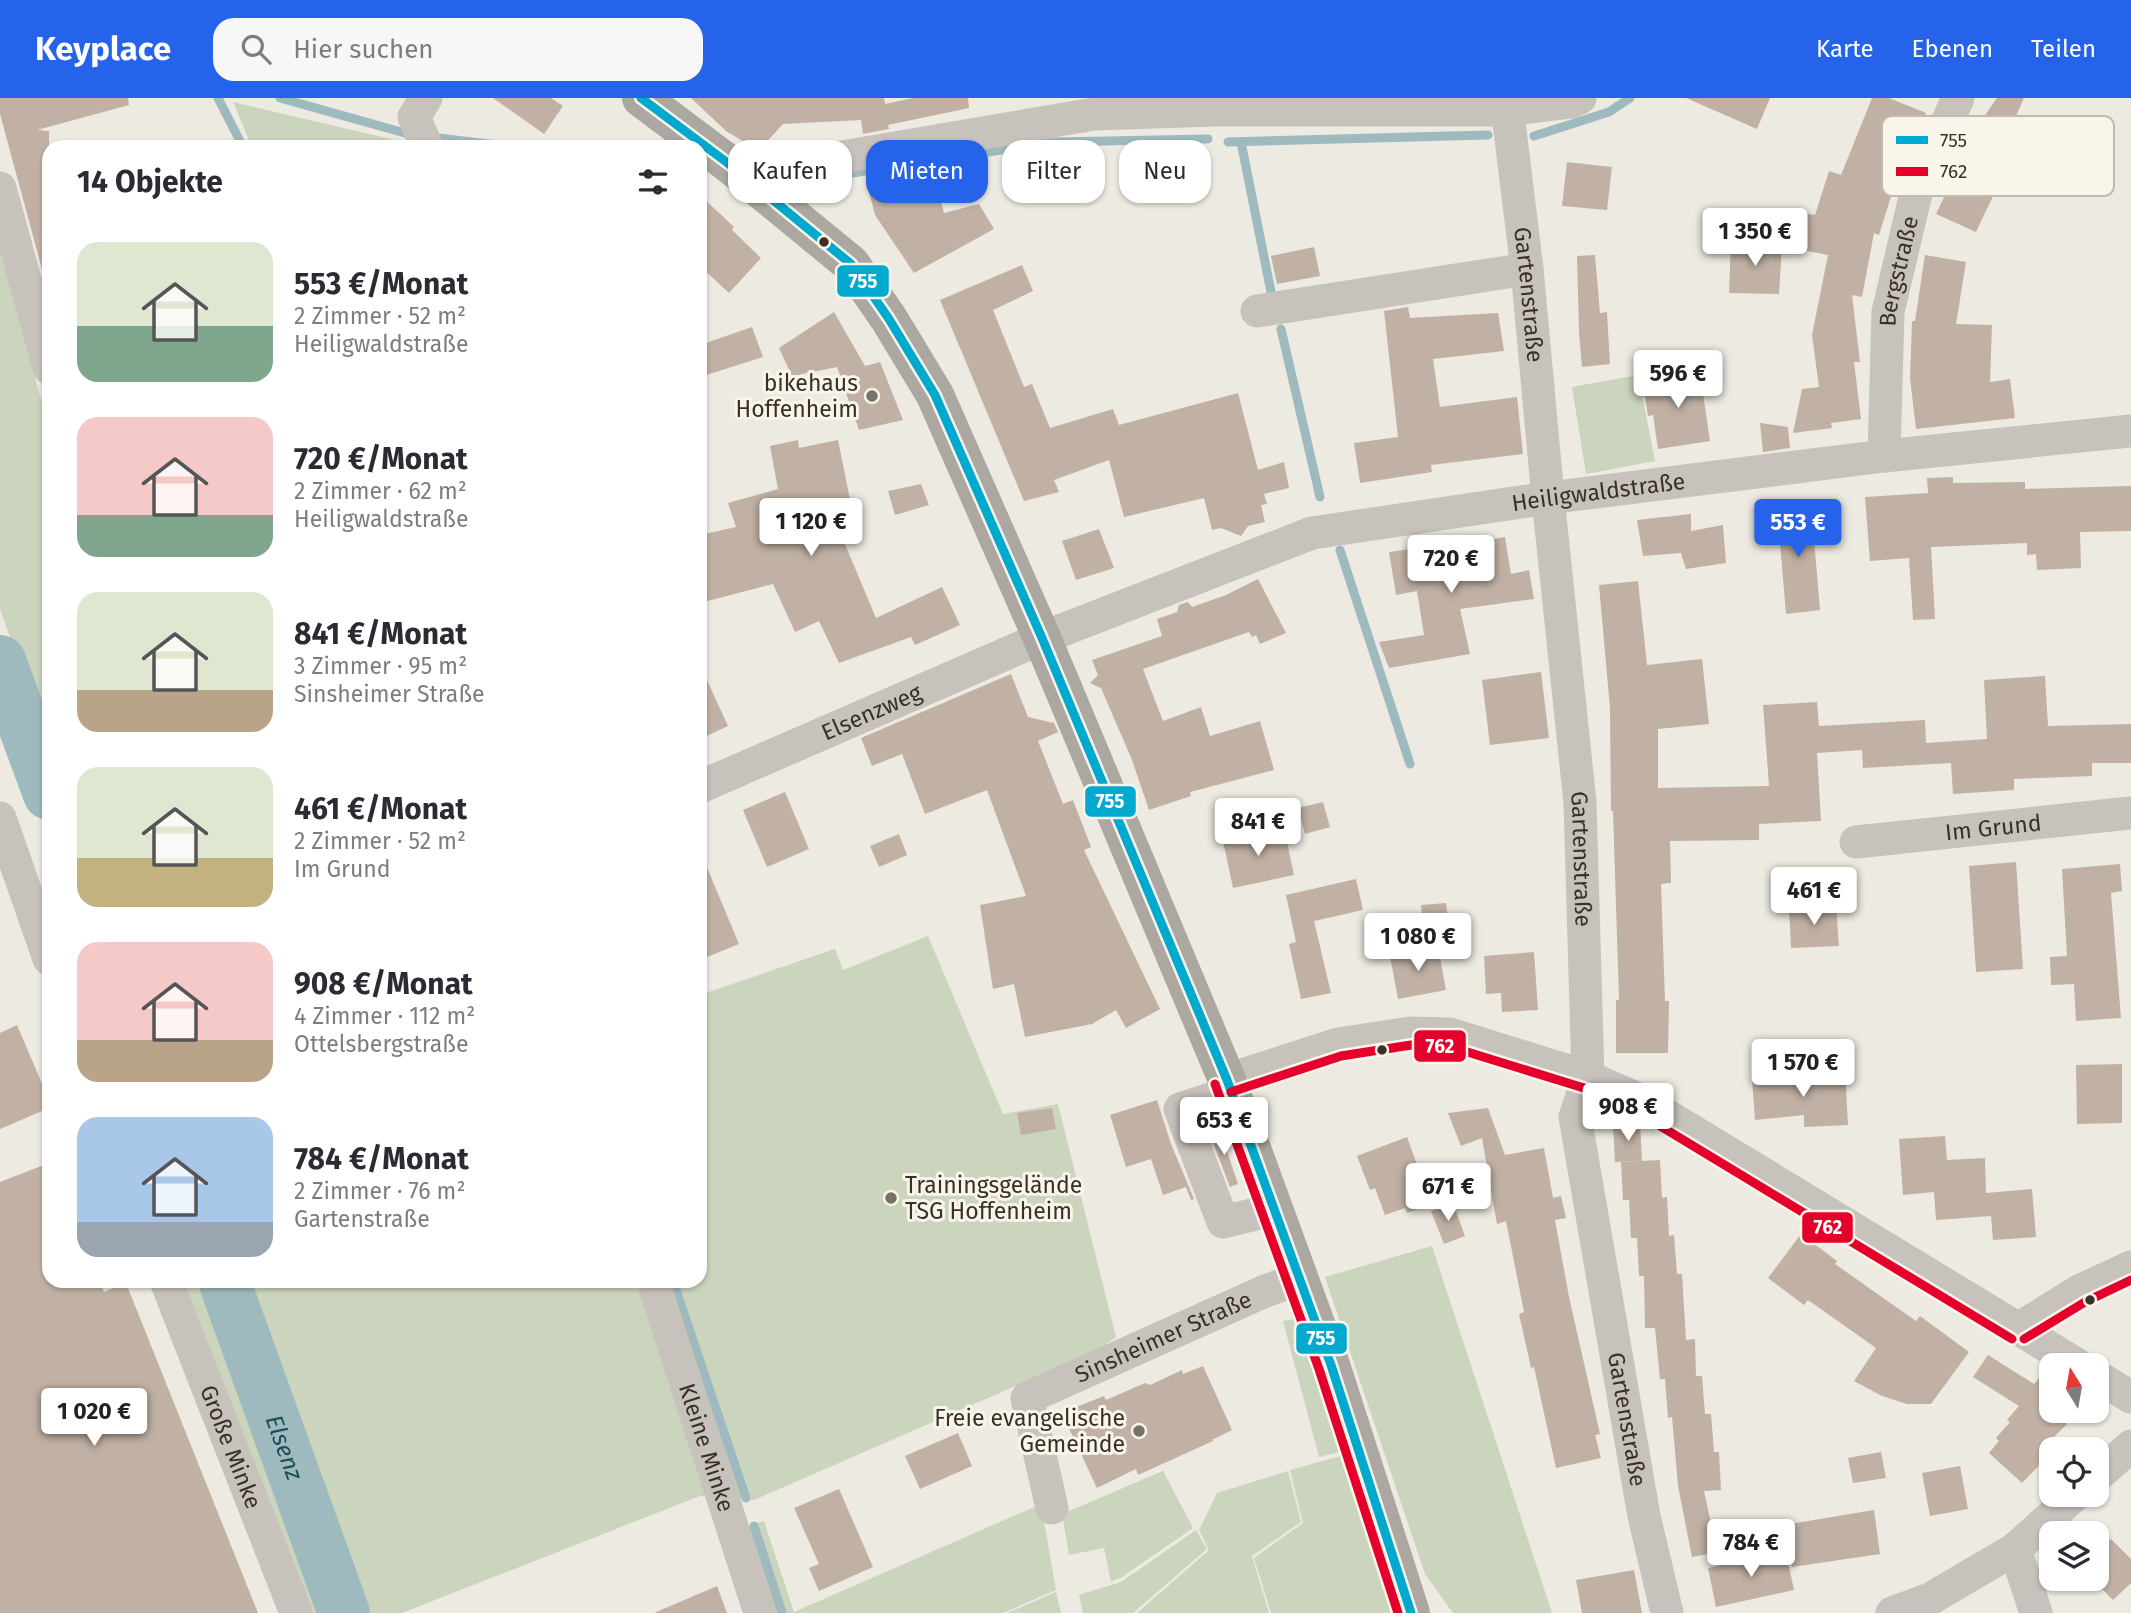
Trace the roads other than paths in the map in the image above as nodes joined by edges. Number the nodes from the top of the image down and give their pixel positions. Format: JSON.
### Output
{"nodes":[{"id":1,"x":641,"y":98,"type":"edge"},
{"id":2,"x":1580,"y":98,"type":"edge"},
{"id":3,"x":1958,"y":98,"type":"edge"},
{"id":4,"x":1506,"y":104,"type":"edge"},
{"id":5,"x":1950,"y":116,"type":"edge"},
{"id":6,"x":696,"y":140,"type":"edge"},
{"id":7,"x":707,"y":148,"type":"edge"},
{"id":8,"x":852,"y":155,"type":"edge"},
{"id":9,"x":728,"y":164,"type":"edge"},
{"id":10,"x":0,"y":188,"type":"edge"},
{"id":11,"x":1915,"y":196,"type":"edge"},
{"id":12,"x":777,"y":203,"type":"edge"},
{"id":13,"x":1527,"y":269,"type":"junction"},
{"id":14,"x":1257,"y":311,"type":"dead end"},
{"id":15,"x":42,"y":343,"type":"edge"},
{"id":16,"x":2131,"y":430,"type":"edge"},
{"id":17,"x":1884,"y":456,"type":"junction"},
{"id":18,"x":1548,"y":498,"type":"junction"},
{"id":19,"x":1042,"y":638,"type":"junction"},
{"id":20,"x":707,"y":784,"type":"edge"},
{"id":21,"x":2131,"y":813,"type":"edge"},
{"id":22,"x":0,"y":818,"type":"edge"},
{"id":23,"x":1856,"y":842,"type":"dead end"},
{"id":24,"x":42,"y":939,"type":"edge"},
{"id":25,"x":1588,"y":1077,"type":"junction"},
{"id":26,"x":1229,"y":1086,"type":"junction"},
{"id":27,"x":1276,"y":1209,"type":"junction"},
{"id":28,"x":2131,"y":1267,"type":"edge"},
{"id":29,"x":1301,"y":1278,"type":"junction"},
{"id":30,"x":169,"y":1288,"type":"edge"},
{"id":31,"x":655,"y":1288,"type":"edge"},
{"id":32,"x":2018,"y":1328,"type":"junction"},
{"id":33,"x":2059,"y":1353,"type":"edge"},
{"id":34,"x":2109,"y":1384,"type":"edge"},
{"id":35,"x":2131,"y":1397,"type":"edge"},
{"id":36,"x":2131,"y":1446,"type":"edge"},
{"id":37,"x":2109,"y":1465,"type":"edge"},
{"id":38,"x":2062,"y":1507,"type":"edge"},
{"id":39,"x":1052,"y":1508,"type":"dead end"},
{"id":40,"x":2015,"y":1549,"type":"junction"},
{"id":41,"x":296,"y":1613,"type":"edge"},
{"id":42,"x":760,"y":1613,"type":"edge"},
{"id":43,"x":1411,"y":1613,"type":"edge"},
{"id":44,"x":1667,"y":1613,"type":"edge"},
{"id":45,"x":1892,"y":1613,"type":"edge"},
{"id":46,"x":2035,"y":1613,"type":"edge"}],
"edges":[{"from":1,"to":6,"type":"main road"},
{"from":2,"to":4,"type":"street"},
{"from":3,"to":5,"type":"street","name":"Bergstraße"},
{"from":4,"to":8,"type":"street"},
{"from":4,"to":13,"type":"street","name":"Gartenstraße"},
{"from":7,"to":9,"type":"main road"},
{"from":10,"to":15,"type":"street"},
{"from":11,"to":17,"type":"street","name":"Bergstraße"},
{"from":12,"to":19,"type":"main road"},
{"from":13,"to":14,"type":"street"},
{"from":13,"to":18,"type":"street","name":"Gartenstraße"},
{"from":16,"to":17,"type":"street","name":"Heiligwaldstraße"},
{"from":17,"to":18,"type":"street","name":"Heiligwaldstraße"},
{"from":18,"to":19,"type":"street","name":"Heiligwaldstraße"},
{"from":18,"to":25,"type":"street","name":"Gartenstraße"},
{"from":19,"to":20,"type":"street","name":"Elsenzweg"},
{"from":19,"to":26,"type":"main road"},
{"from":21,"to":23,"type":"street","name":"Im Grund"},
{"from":22,"to":24,"type":"street"},
{"from":25,"to":26,"type":"street"},
{"from":25,"to":32,"type":"street"},
{"from":25,"to":44,"type":"street","name":"Gartenstraße"},
{"from":26,"to":27,"type":"main road"},
{"from":26,"to":27,"type":"street"},
{"from":27,"to":29,"type":"main road"},
{"from":28,"to":32,"type":"street"},
{"from":29,"to":39,"type":"street","name":"Sinsheimer Straße"},
{"from":29,"to":43,"type":"main road"},
{"from":30,"to":41,"type":"street","name":"Große Minke"},
{"from":31,"to":42,"type":"street","name":"Kleine Minke"},
{"from":32,"to":33,"type":"street"},
{"from":34,"to":35,"type":"street"},
{"from":36,"to":37,"type":"street"},
{"from":38,"to":40,"type":"street"},
{"from":40,"to":45,"type":"street"},
{"from":40,"to":46,"type":"street"}]}
